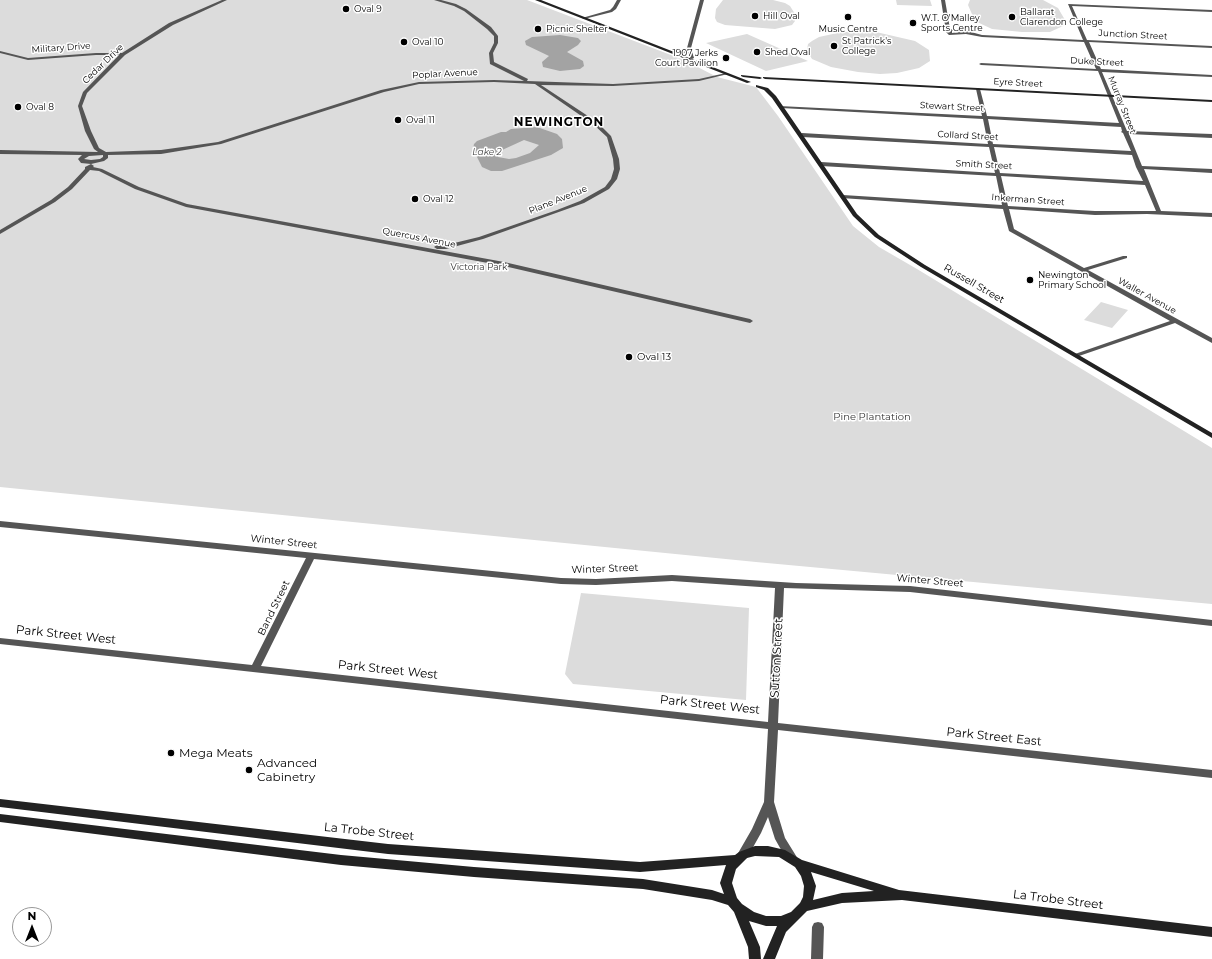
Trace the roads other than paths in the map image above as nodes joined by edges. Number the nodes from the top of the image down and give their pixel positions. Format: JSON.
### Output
{"nodes":[{"id":1,"x":225,"y":0,"type":"edge"},
{"id":2,"x":436,"y":0,"type":"edge"},
{"id":3,"x":537,"y":0,"type":"edge"},
{"id":4,"x":619,"y":0,"type":"edge"},
{"id":5,"x":702,"y":0,"type":"edge"},
{"id":6,"x":943,"y":0,"type":"edge"},
{"id":7,"x":1212,"y":11,"type":"edge"},
{"id":8,"x":584,"y":18,"type":"junction"},
{"id":9,"x":947,"y":24,"type":"junction"},
{"id":10,"x":961,"y":32,"type":"junction"},
{"id":11,"x":1085,"y":41,"type":"junction"},
{"id":12,"x":1212,"y":47,"type":"edge"},
{"id":13,"x":689,"y":48,"type":"junction"},
{"id":14,"x":0,"y":52,"type":"edge"},
{"id":15,"x":124,"y":54,"type":"junction"},
{"id":16,"x":679,"y":54,"type":"junction"},
{"id":17,"x":685,"y":56,"type":"junction"},
{"id":18,"x":692,"y":58,"type":"junction"},
{"id":19,"x":981,"y":64,"type":"dead end"},
{"id":20,"x":1099,"y":70,"type":"junction"},
{"id":21,"x":728,"y":73,"type":"junction"},
{"id":22,"x":1212,"y":76,"type":"edge"},
{"id":23,"x":760,"y":78,"type":"junction"},
{"id":24,"x":766,"y":78,"type":"junction"},
{"id":25,"x":822,"y":81,"type":"junction"},
{"id":26,"x":749,"y":82,"type":"junction"},
{"id":27,"x":533,"y":83,"type":"junction"},
{"id":28,"x":772,"y":85,"type":"junction"},
{"id":29,"x":758,"y":86,"type":"junction"},
{"id":30,"x":978,"y":89,"type":"junction"},
{"id":31,"x":1110,"y":96,"type":"junction"},
{"id":32,"x":774,"y":97,"type":"junction"},
{"id":33,"x":1212,"y":101,"type":"edge"},
{"id":34,"x":781,"y":107,"type":"junction"},
{"id":35,"x":985,"y":117,"type":"junction"},
{"id":36,"x":1121,"y":125,"type":"junction"},
{"id":37,"x":1124,"y":132,"type":"junction"},
{"id":38,"x":802,"y":135,"type":"junction"},
{"id":39,"x":1212,"y":136,"type":"edge"},
{"id":40,"x":991,"y":145,"type":"junction"},
{"id":41,"x":94,"y":146,"type":"junction"},
{"id":42,"x":0,"y":152,"type":"edge"},
{"id":43,"x":1133,"y":153,"type":"junction"},
{"id":44,"x":87,"y":154,"type":"junction"},
{"id":45,"x":104,"y":154,"type":"junction"},
{"id":46,"x":69,"y":155,"type":"junction"},
{"id":47,"x":126,"y":155,"type":"junction"},
{"id":48,"x":81,"y":159,"type":"junction"},
{"id":49,"x":100,"y":161,"type":"junction"},
{"id":50,"x":821,"y":164,"type":"junction"},
{"id":51,"x":87,"y":165,"type":"junction"},
{"id":52,"x":1139,"y":167,"type":"junction"},
{"id":53,"x":1212,"y":171,"type":"edge"},
{"id":54,"x":998,"y":174,"type":"junction"},
{"id":55,"x":1146,"y":183,"type":"junction"},
{"id":56,"x":843,"y":197,"type":"junction"},
{"id":57,"x":1006,"y":207,"type":"junction"},
{"id":58,"x":1159,"y":212,"type":"junction"},
{"id":59,"x":1212,"y":216,"type":"edge"},
{"id":60,"x":0,"y":232,"type":"edge"},
{"id":61,"x":416,"y":246,"type":"junction"},
{"id":62,"x":1125,"y":256,"type":"dead end"},
{"id":63,"x":1082,"y":270,"type":"junction"},
{"id":64,"x":750,"y":321,"type":"dead end"},
{"id":65,"x":1174,"y":321,"type":"junction"},
{"id":66,"x":1212,"y":341,"type":"edge"},
{"id":67,"x":1077,"y":355,"type":"junction"},
{"id":68,"x":1212,"y":436,"type":"edge"},
{"id":69,"x":0,"y":524,"type":"edge"},
{"id":70,"x":311,"y":556,"type":"junction"},
{"id":71,"x":780,"y":586,"type":"junction"},
{"id":72,"x":1212,"y":623,"type":"edge"},
{"id":73,"x":0,"y":641,"type":"edge"},
{"id":74,"x":255,"y":669,"type":"junction"},
{"id":75,"x":773,"y":725,"type":"junction"},
{"id":76,"x":1212,"y":774,"type":"edge"},
{"id":77,"x":769,"y":802,"type":"junction"},
{"id":78,"x":0,"y":803,"type":"edge"},
{"id":79,"x":0,"y":818,"type":"edge"},
{"id":80,"x":740,"y":858,"type":"junction"},
{"id":81,"x":796,"y":862,"type":"junction"},
{"id":82,"x":902,"y":895,"type":"junction"},
{"id":83,"x":735,"y":904,"type":"junction"},
{"id":84,"x":804,"y":907,"type":"junction"},
{"id":85,"x":795,"y":916,"type":"junction"},
{"id":86,"x":818,"y":927,"type":"dead end"},
{"id":87,"x":1212,"y":932,"type":"edge"},
{"id":88,"x":756,"y":959,"type":"edge"},
{"id":89,"x":769,"y":959,"type":"edge"},
{"id":90,"x":817,"y":959,"type":"edge"}],
"edges":[{"from":1,"to":15,"type":"street","name":"Cedar Drive"},
{"from":2,"to":27,"type":"street","name":"Plane Avenue"},
{"from":3,"to":8,"type":"main road"},
{"from":4,"to":8,"type":"street"},
{"from":5,"to":13,"type":"street"},
{"from":6,"to":9,"type":"street"},
{"from":7,"to":11,"type":"street","name":"Murray Street"},
{"from":8,"to":16,"type":"main road"},
{"from":9,"to":10,"type":"street"},
{"from":9,"to":10,"type":"street"},
{"from":10,"to":11,"type":"street","name":"Junction Street"},
{"from":11,"to":12,"type":"street","name":"Junction Street"},
{"from":11,"to":20,"type":"street","name":"Murray Street"},
{"from":13,"to":16,"type":"street"},
{"from":13,"to":18,"type":"street"},
{"from":14,"to":15,"type":"street","name":"Military Drive"},
{"from":15,"to":41,"type":"street","name":"Cedar Drive"},
{"from":16,"to":17,"type":"main road"},
{"from":17,"to":18,"type":"main road"},
{"from":17,"to":21,"type":"main road"},
{"from":18,"to":21,"type":"main road"},
{"from":19,"to":20,"type":"street","name":"Duke Street"},
{"from":20,"to":22,"type":"street","name":"Duke Street"},
{"from":20,"to":31,"type":"street","name":"Murray Street"},
{"from":21,"to":23,"type":"main road"},
{"from":21,"to":26,"type":"main road"},
{"from":21,"to":27,"type":"street","name":"Poplar Avenue"},
{"from":23,"to":24,"type":"main road","name":"Eyre Street"},
{"from":23,"to":26,"type":"main road"},
{"from":24,"to":25,"type":"main road","name":"Eyre Street"},
{"from":24,"to":28,"type":"main road"},
{"from":25,"to":28,"type":"main road","name":"Eyre Street"},
{"from":25,"to":30,"type":"main road","name":"Eyre Street"},
{"from":26,"to":29,"type":"main road","name":"Russell Street"},
{"from":27,"to":47,"type":"street","name":"Poplar Avenue"},
{"from":27,"to":61,"type":"street","name":"Plane Avenue"},
{"from":28,"to":29,"type":"main road","name":"Eyre Street"},
{"from":28,"to":32,"type":"main road","name":"Russell Street"},
{"from":29,"to":32,"type":"main road","name":"Russell Street"},
{"from":30,"to":31,"type":"main road","name":"Eyre Street"},
{"from":30,"to":35,"type":"street","name":"Waller Avenue"},
{"from":31,"to":33,"type":"main road","name":"Eyre Street"},
{"from":31,"to":36,"type":"street","name":"Murray Street"},
{"from":32,"to":34,"type":"main road","name":"Russell Street"},
{"from":34,"to":35,"type":"street","name":"Stewart Street"},
{"from":34,"to":38,"type":"main road","name":"Russell Street"},
{"from":35,"to":36,"type":"street","name":"Stewart Street"},
{"from":35,"to":40,"type":"street","name":"Waller Avenue"},
{"from":36,"to":37,"type":"street","name":"Murray Street"},
{"from":37,"to":39,"type":"street"},
{"from":37,"to":43,"type":"street","name":"Murray Street"},
{"from":38,"to":40,"type":"street","name":"Collard Street"},
{"from":38,"to":50,"type":"main road","name":"Russell Street"},
{"from":40,"to":43,"type":"street","name":"Collard Street"},
{"from":40,"to":54,"type":"street","name":"Waller Avenue"},
{"from":41,"to":44,"type":"street"},
{"from":41,"to":45,"type":"street"},
{"from":42,"to":46,"type":"street"},
{"from":43,"to":52,"type":"street","name":"Murray Street"},
{"from":44,"to":45,"type":"street","name":"Poplar Avenue"},
{"from":44,"to":46,"type":"street"},
{"from":44,"to":48,"type":"street"},
{"from":45,"to":47,"type":"street","name":"Poplar Avenue"},
{"from":45,"to":49,"type":"street"},
{"from":46,"to":48,"type":"street"},
{"from":47,"to":49,"type":"street","name":"Poplar Avenue"},
{"from":48,"to":51,"type":"street","name":"Quercus Avenue"},
{"from":49,"to":51,"type":"street"},
{"from":50,"to":54,"type":"street","name":"Smith Street"},
{"from":50,"to":56,"type":"main road","name":"Russell Street"},
{"from":51,"to":60,"type":"street"},
{"from":51,"to":61,"type":"street","name":"Quercus Avenue"},
{"from":52,"to":53,"type":"street"},
{"from":52,"to":55,"type":"street","name":"Murray Street"},
{"from":54,"to":55,"type":"street","name":"Smith Street"},
{"from":54,"to":57,"type":"street","name":"Waller Avenue"},
{"from":55,"to":58,"type":"street","name":"Murray Street"},
{"from":56,"to":57,"type":"street","name":"Inkerman Street"},
{"from":56,"to":67,"type":"main road","name":"Russell Street"},
{"from":57,"to":58,"type":"street","name":"Inkerman Street"},
{"from":57,"to":63,"type":"street","name":"Waller Avenue"},
{"from":58,"to":59,"type":"street","name":"Inkerman Street"},
{"from":61,"to":64,"type":"street","name":"Quercus Avenue"},
{"from":62,"to":63,"type":"street"},
{"from":63,"to":65,"type":"street","name":"Waller Avenue"},
{"from":65,"to":66,"type":"street","name":"Waller Avenue"},
{"from":65,"to":67,"type":"street"},
{"from":67,"to":68,"type":"main road","name":"Russell Street"},
{"from":69,"to":70,"type":"street","name":"Winter Street"},
{"from":70,"to":71,"type":"street","name":"Winter Street"},
{"from":70,"to":74,"type":"street","name":"Band Street"},
{"from":71,"to":72,"type":"street","name":"Winter Street"},
{"from":71,"to":75,"type":"street","name":"Sutton Street"},
{"from":73,"to":74,"type":"street","name":"Park Street West"},
{"from":74,"to":75,"type":"street","name":"Park Street West"},
{"from":75,"to":76,"type":"street","name":"Park Street East"},
{"from":75,"to":77,"type":"street","name":"Sutton Street"},
{"from":77,"to":80,"type":"street","name":"Sutton Street"},
{"from":77,"to":81,"type":"street","name":"Sutton Street"},
{"from":78,"to":80,"type":"main road","name":"La Trobe Street"},
{"from":79,"to":83,"type":"main road"},
{"from":80,"to":81,"type":"main road"},
{"from":80,"to":83,"type":"main road"},
{"from":81,"to":82,"type":"main road","name":"La Trobe Street"},
{"from":81,"to":84,"type":"main road"},
{"from":82,"to":84,"type":"main road","name":"La Trobe Street"},
{"from":82,"to":87,"type":"main road","name":"La Trobe Street"},
{"from":83,"to":85,"type":"main road"},
{"from":83,"to":88,"type":"main road"},
{"from":84,"to":85,"type":"main road"},
{"from":85,"to":89,"type":"main road"},
{"from":86,"to":90,"type":"street"}]}
